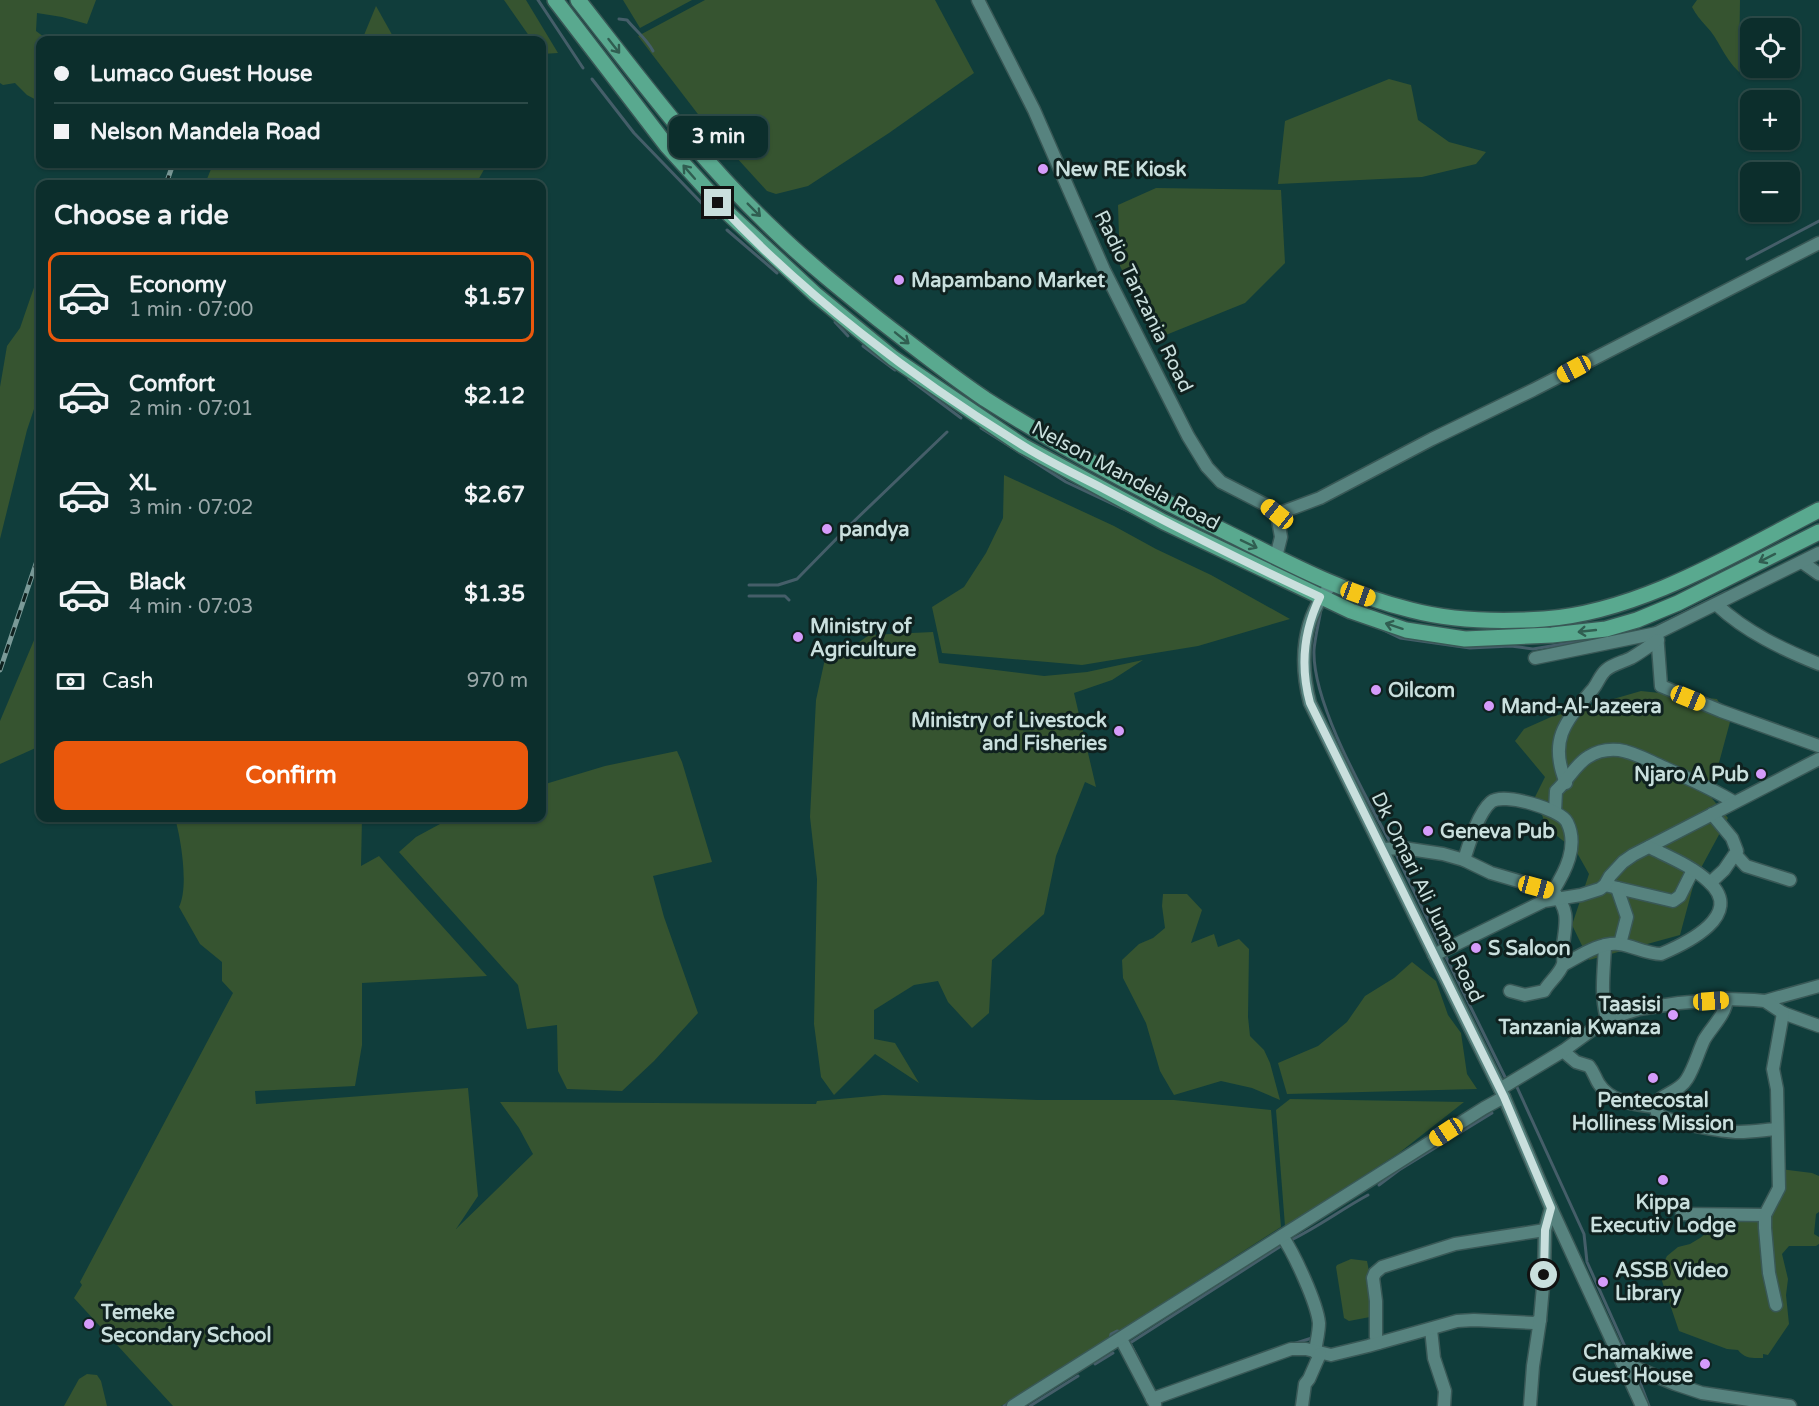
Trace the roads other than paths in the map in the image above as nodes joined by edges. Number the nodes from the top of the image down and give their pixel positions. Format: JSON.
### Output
{"nodes":[{"id":1,"x":555,"y":0,"type":"edge"},
{"id":2,"x":578,"y":0,"type":"edge"},
{"id":3,"x":978,"y":0,"type":"edge"},
{"id":4,"x":1819,"y":243,"type":"edge"},
{"id":5,"x":1819,"y":510,"type":"edge"},
{"id":6,"x":1277,"y":514,"type":"junction"},
{"id":7,"x":1819,"y":532,"type":"edge"},
{"id":8,"x":1819,"y":553,"type":"edge"},
{"id":9,"x":1276,"y":557,"type":"junction"},
{"id":10,"x":1802,"y":562,"type":"junction"},
{"id":11,"x":1819,"y":574,"type":"edge"},
{"id":12,"x":1332,"y":584,"type":"junction"},
{"id":13,"x":1320,"y":597,"type":"junction"},
{"id":14,"x":1717,"y":604,"type":"junction"},
{"id":15,"x":1657,"y":636,"type":"junction"},
{"id":16,"x":1535,"y":658,"type":"dead end"},
{"id":17,"x":1819,"y":664,"type":"edge"},
{"id":18,"x":1819,"y":746,"type":"edge"},
{"id":19,"x":1819,"y":759,"type":"edge"},
{"id":20,"x":1566,"y":783,"type":"junction"},
{"id":21,"x":1734,"y":802,"type":"junction"},
{"id":22,"x":1555,"y":812,"type":"junction"},
{"id":23,"x":1712,"y":814,"type":"junction"},
{"id":24,"x":1649,"y":848,"type":"junction"},
{"id":25,"x":1383,"y":849,"type":"junction"},
{"id":26,"x":1736,"y":855,"type":"junction"},
{"id":27,"x":1464,"y":860,"type":"junction"},
{"id":28,"x":1693,"y":870,"type":"junction"},
{"id":29,"x":1790,"y":880,"type":"dead end"},
{"id":30,"x":1710,"y":883,"type":"junction"},
{"id":31,"x":1611,"y":887,"type":"junction"},
{"id":32,"x":1556,"y":895,"type":"junction"},
{"id":33,"x":1620,"y":944,"type":"junction"},
{"id":34,"x":1605,"y":945,"type":"junction"},
{"id":35,"x":1434,"y":955,"type":"junction"},
{"id":36,"x":1563,"y":965,"type":"junction"},
{"id":37,"x":1819,"y":986,"type":"edge"},
{"id":38,"x":1510,"y":991,"type":"dead end"},
{"id":39,"x":1727,"y":999,"type":"junction"},
{"id":40,"x":1765,"y":1001,"type":"junction"},
{"id":41,"x":1782,"y":1013,"type":"junction"},
{"id":42,"x":1607,"y":1019,"type":"junction"},
{"id":43,"x":1819,"y":1026,"type":"edge"},
{"id":44,"x":1563,"y":1051,"type":"junction"},
{"id":45,"x":1502,"y":1093,"type":"junction"},
{"id":46,"x":1656,"y":1107,"type":"junction"},
{"id":47,"x":1777,"y":1130,"type":"junction"},
{"id":48,"x":1551,"y":1208,"type":"junction"},
{"id":49,"x":1682,"y":1214,"type":"dead end"},
{"id":50,"x":1766,"y":1215,"type":"junction"},
{"id":51,"x":1545,"y":1230,"type":"junction"},
{"id":52,"x":1282,"y":1236,"type":"junction"},
{"id":53,"x":1776,"y":1305,"type":"dead end"},
{"id":54,"x":1540,"y":1320,"type":"junction"},
{"id":55,"x":1431,"y":1329,"type":"junction"},
{"id":56,"x":1121,"y":1339,"type":"junction"},
{"id":57,"x":1378,"y":1343,"type":"junction"},
{"id":58,"x":1317,"y":1353,"type":"junction"},
{"id":59,"x":1622,"y":1362,"type":"junction"},
{"id":60,"x":1154,"y":1403,"type":"edge"},
{"id":61,"x":1013,"y":1406,"type":"edge"},
{"id":62,"x":1302,"y":1406,"type":"edge"},
{"id":63,"x":1444,"y":1406,"type":"edge"},
{"id":64,"x":1530,"y":1406,"type":"edge"},
{"id":65,"x":1642,"y":1406,"type":"edge"},
{"id":66,"x":1790,"y":1406,"type":"edge"}],
"edges":[{"from":13,"to":1,"type":"main road","name":"Nelson Mandela Road","one_way":true},
{"from":2,"to":9,"type":"main road","name":"Nelson Mandela Road","one_way":true},
{"from":3,"to":6,"type":"street","name":"Radio Tanzania Road"},
{"from":4,"to":6,"type":"street"},
{"from":5,"to":12,"type":"main road","name":"Nelson Mandela Road"},
{"from":6,"to":9,"type":"street"},
{"from":7,"to":13,"type":"main road","name":"Nelson Mandela Road","one_way":true},
{"from":8,"to":10,"type":"street"},
{"from":9,"to":12,"type":"main road","name":"Nelson Mandela Road"},
{"from":10,"to":11,"type":"street"},
{"from":10,"to":14,"type":"street"},
{"from":12,"to":13,"type":"street"},
{"from":13,"to":25,"type":"street","name":"Dk Omari Ali Juma Road"},
{"from":14,"to":15,"type":"street"},
{"from":14,"to":17,"type":"street"},
{"from":15,"to":16,"type":"street"},
{"from":15,"to":18,"type":"street"},
{"from":15,"to":20,"type":"street"},
{"from":19,"to":21,"type":"street"},
{"from":20,"to":21,"type":"street"},
{"from":20,"to":22,"type":"street"},
{"from":21,"to":23,"type":"street"},
{"from":22,"to":27,"type":"street"},
{"from":22,"to":32,"type":"street"},
{"from":23,"to":24,"type":"street"},
{"from":23,"to":26,"type":"street"},
{"from":24,"to":28,"type":"street"},
{"from":24,"to":31,"type":"street"},
{"from":25,"to":27,"type":"street"},
{"from":25,"to":35,"type":"street","name":"Dk Omari Ali Juma Road"},
{"from":26,"to":29,"type":"street"},
{"from":26,"to":30,"type":"street"},
{"from":27,"to":32,"type":"street"},
{"from":28,"to":30,"type":"street"},
{"from":28,"to":31,"type":"street"},
{"from":30,"to":33,"type":"street"},
{"from":31,"to":32,"type":"street"},
{"from":31,"to":33,"type":"street"},
{"from":32,"to":35,"type":"street"},
{"from":32,"to":36,"type":"street"},
{"from":33,"to":34,"type":"street"},
{"from":34,"to":36,"type":"street"},
{"from":34,"to":42,"type":"street"},
{"from":35,"to":45,"type":"street","name":"Dk Omari Ali Juma Road"},
{"from":36,"to":38,"type":"street"},
{"from":37,"to":40,"type":"street"},
{"from":39,"to":40,"type":"street"},
{"from":39,"to":42,"type":"street"},
{"from":39,"to":46,"type":"street"},
{"from":40,"to":41,"type":"street"},
{"from":41,"to":43,"type":"street"},
{"from":41,"to":47,"type":"street"},
{"from":42,"to":44,"type":"street"},
{"from":44,"to":45,"type":"street"},
{"from":44,"to":46,"type":"street"},
{"from":45,"to":48,"type":"street","name":"Dk Omari Ali Juma Road"},
{"from":45,"to":52,"type":"street"},
{"from":46,"to":47,"type":"street"},
{"from":47,"to":50,"type":"street"},
{"from":48,"to":51,"type":"street"},
{"from":48,"to":59,"type":"street","name":"Dk Omari Ali Juma Road"},
{"from":49,"to":50,"type":"street"},
{"from":50,"to":53,"type":"street"},
{"from":51,"to":54,"type":"street"},
{"from":51,"to":57,"type":"street"},
{"from":52,"to":56,"type":"street"},
{"from":52,"to":58,"type":"street"},
{"from":54,"to":55,"type":"street"},
{"from":54,"to":64,"type":"street"},
{"from":55,"to":57,"type":"street"},
{"from":55,"to":63,"type":"street"},
{"from":56,"to":60,"type":"street"},
{"from":56,"to":61,"type":"street"},
{"from":57,"to":58,"type":"street"},
{"from":58,"to":60,"type":"street"},
{"from":58,"to":62,"type":"street"},
{"from":59,"to":65,"type":"street","name":"Dk Omari Ali Juma Road"},
{"from":59,"to":66,"type":"street"}]}
